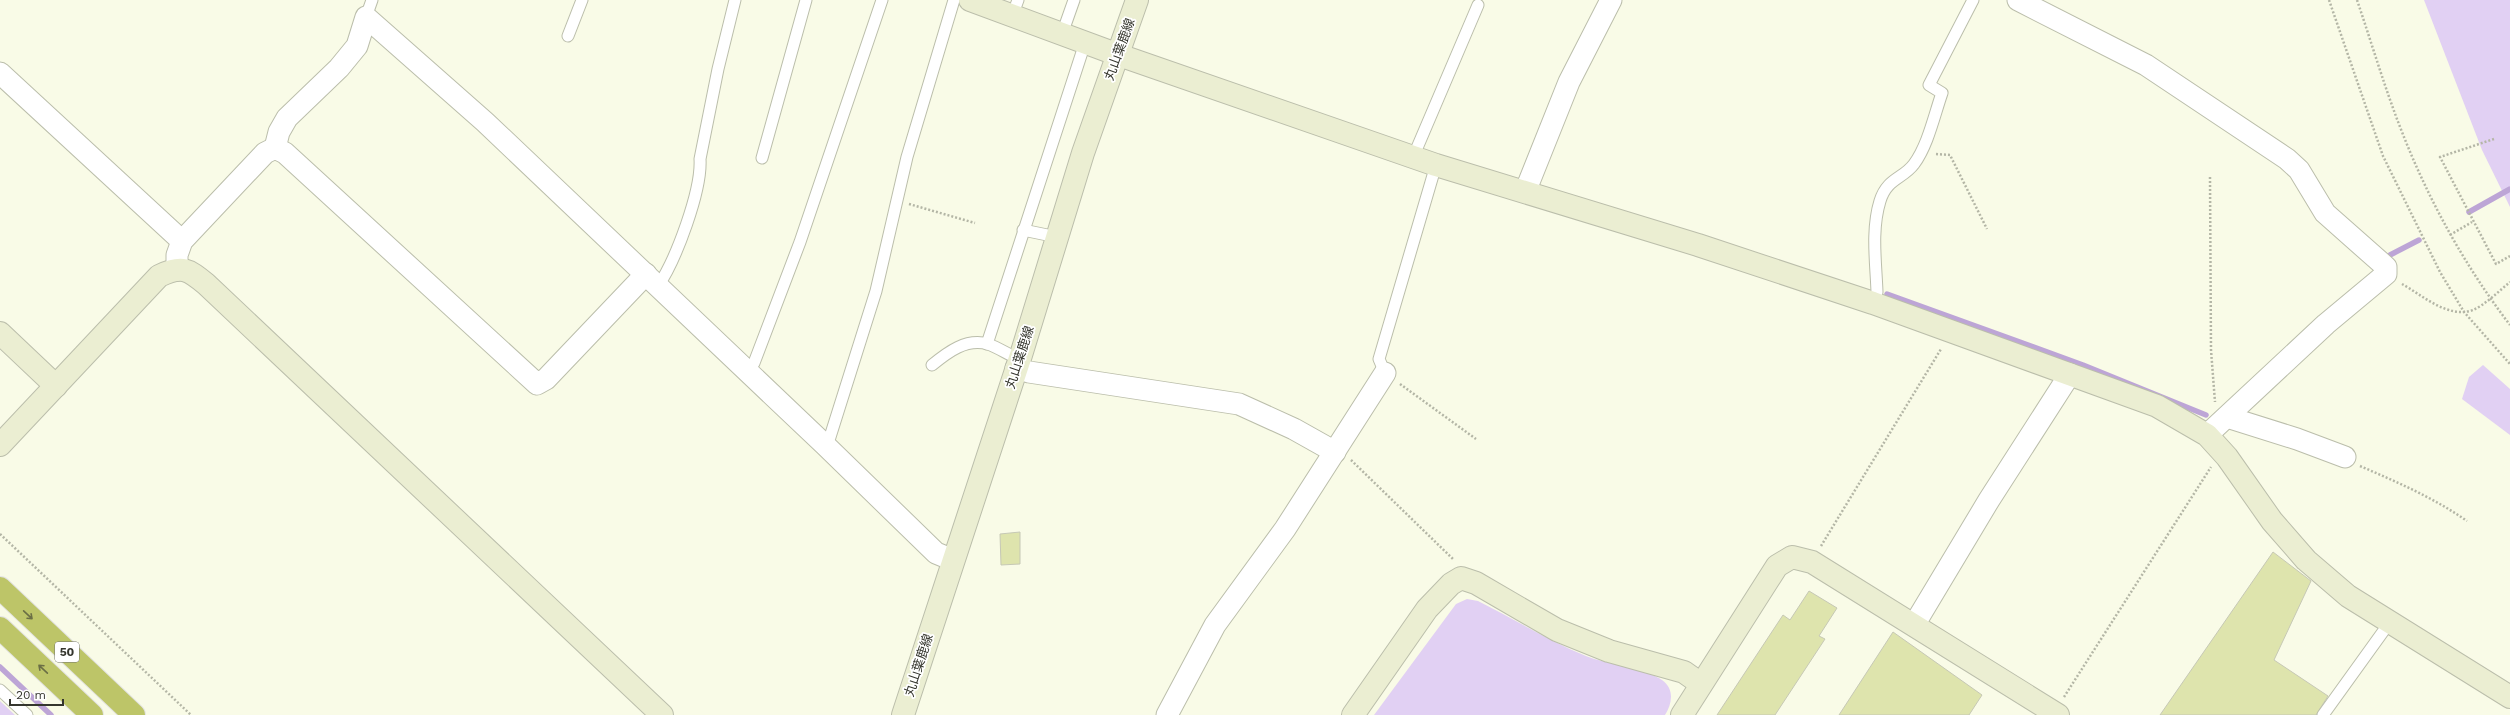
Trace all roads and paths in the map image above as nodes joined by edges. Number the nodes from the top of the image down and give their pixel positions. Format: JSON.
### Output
{"nodes":[{"id":1,"x":582,"y":0,"type":"edge"},
{"id":2,"x":735,"y":0,"type":"edge"},
{"id":3,"x":806,"y":0,"type":"edge"},
{"id":4,"x":882,"y":0,"type":"edge"},
{"id":5,"x":954,"y":0,"type":"edge"},
{"id":6,"x":970,"y":0,"type":"edge"},
{"id":7,"x":1074,"y":0,"type":"edge"},
{"id":8,"x":1137,"y":0,"type":"edge"},
{"id":9,"x":1611,"y":0,"type":"edge"},
{"id":10,"x":1973,"y":0,"type":"edge"},
{"id":11,"x":2018,"y":0,"type":"edge"},
{"id":12,"x":2329,"y":0,"type":"edge"},
{"id":13,"x":2357,"y":0,"type":"edge"},
{"id":14,"x":1478,"y":5,"type":"dead end"},
{"id":15,"x":1015,"y":8,"type":"edge"},
{"id":16,"x":369,"y":9,"type":"edge"},
{"id":17,"x":1062,"y":34,"type":"junction"},
{"id":18,"x":568,"y":36,"type":"dead end"},
{"id":19,"x":1085,"y":42,"type":"junction"},
{"id":20,"x":1116,"y":54,"type":"junction"},
{"id":21,"x":0,"y":73,"type":"edge"},
{"id":22,"x":2494,"y":139,"type":"dead end"},
{"id":23,"x":275,"y":148,"type":"junction"},
{"id":24,"x":1921,"y":152,"type":"junction"},
{"id":25,"x":1414,"y":155,"type":"junction"},
{"id":26,"x":762,"y":158,"type":"dead end"},
{"id":27,"x":1436,"y":165,"type":"junction"},
{"id":28,"x":2210,"y":177,"type":"dead end"},
{"id":29,"x":1525,"y":192,"type":"junction"},
{"id":30,"x":897,"y":201,"type":"junction"},
{"id":31,"x":2472,"y":222,"type":"junction"},
{"id":32,"x":975,"y":223,"type":"dead end"},
{"id":33,"x":1987,"y":229,"type":"dead end"},
{"id":34,"x":1024,"y":230,"type":"junction"},
{"id":35,"x":2450,"y":235,"type":"junction"},
{"id":36,"x":1057,"y":237,"type":"junction"},
{"id":37,"x":182,"y":241,"type":"junction"},
{"id":38,"x":2510,"y":256,"type":"edge"},
{"id":39,"x":177,"y":270,"type":"junction"},
{"id":40,"x":2386,"y":274,"type":"junction"},
{"id":41,"x":652,"y":280,"type":"junction"},
{"id":42,"x":2510,"y":282,"type":"edge"},
{"id":43,"x":2489,"y":298,"type":"junction"},
{"id":44,"x":1873,"y":302,"type":"junction"},
{"id":45,"x":2464,"y":312,"type":"junction"},
{"id":46,"x":2510,"y":325,"type":"edge"},
{"id":47,"x":1952,"y":331,"type":"junction"},
{"id":48,"x":0,"y":333,"type":"edge"},
{"id":49,"x":987,"y":344,"type":"junction"},
{"id":50,"x":1018,"y":364,"type":"junction"},
{"id":51,"x":2510,"y":364,"type":"edge"},
{"id":52,"x":932,"y":365,"type":"dead end"},
{"id":53,"x":748,"y":372,"type":"junction"},
{"id":54,"x":1385,"y":374,"type":"junction"},
{"id":55,"x":2070,"y":374,"type":"junction"},
{"id":56,"x":56,"y":386,"type":"junction"},
{"id":57,"x":2227,"y":418,"type":"junction"},
{"id":58,"x":2207,"y":435,"type":"junction"},
{"id":59,"x":1476,"y":439,"type":"dead end"},
{"id":60,"x":0,"y":445,"type":"edge"},
{"id":61,"x":825,"y":445,"type":"junction"},
{"id":62,"x":1335,"y":452,"type":"junction"},
{"id":63,"x":2345,"y":456,"type":"joint"},
{"id":64,"x":2227,"y":457,"type":"junction"},
{"id":65,"x":2468,"y":521,"type":"dead end"},
{"id":66,"x":0,"y":534,"type":"edge"},
{"id":67,"x":953,"y":560,"type":"junction"},
{"id":68,"x":1812,"y":562,"type":"junction"},
{"id":69,"x":1461,"y":578,"type":"junction"},
{"id":70,"x":0,"y":588,"type":"edge"},
{"id":71,"x":2390,"y":622,"type":"junction"},
{"id":72,"x":1914,"y":625,"type":"junction"},
{"id":73,"x":0,"y":628,"type":"edge"},
{"id":74,"x":1701,"y":684,"type":"junction"},
{"id":75,"x":0,"y":690,"type":"edge"},
{"id":76,"x":2510,"y":697,"type":"edge"},
{"id":77,"x":2056,"y":714,"type":"edge"},
{"id":78,"x":27,"y":715,"type":"edge"},
{"id":79,"x":92,"y":715,"type":"edge"},
{"id":80,"x":134,"y":715,"type":"edge"},
{"id":81,"x":191,"y":715,"type":"edge"},
{"id":82,"x":662,"y":715,"type":"edge"},
{"id":83,"x":903,"y":715,"type":"edge"},
{"id":84,"x":1167,"y":715,"type":"edge"},
{"id":85,"x":1353,"y":715,"type":"edge"},
{"id":86,"x":1682,"y":715,"type":"edge"},
{"id":87,"x":2322,"y":715,"type":"edge"}],
"edges":[{"from":1,"to":18,"type":"lane"},
{"from":2,"to":41,"type":"lane"},
{"from":3,"to":26,"type":"lane"},
{"from":4,"to":53,"type":"lane"},
{"from":5,"to":30,"type":"lane"},
{"from":6,"to":15,"type":"street"},
{"from":7,"to":17,"type":"lane"},
{"from":8,"to":20,"type":"street","name":"丸山葉鹿線"},
{"from":9,"to":29,"type":"street"},
{"from":10,"to":24,"type":"lane"},
{"from":11,"to":40,"type":"street"},
{"from":12,"to":45,"type":"path"},
{"from":13,"to":35,"type":"path"},
{"from":14,"to":25,"type":"lane"},
{"from":15,"to":17,"type":"street"},
{"from":16,"to":23,"type":"street"},
{"from":16,"to":41,"type":"street"},
{"from":17,"to":19,"type":"street"},
{"from":19,"to":20,"type":"street"},
{"from":19,"to":34,"type":"lane"},
{"from":20,"to":25,"type":"street"},
{"from":20,"to":36,"type":"street","name":"丸山葉鹿線"},
{"from":21,"to":37,"type":"street"},
{"from":22,"to":31,"type":"path"},
{"from":23,"to":37,"type":"street"},
{"from":23,"to":41,"type":"street"},
{"from":24,"to":33,"type":"path"},
{"from":24,"to":44,"type":"lane"},
{"from":25,"to":27,"type":"street"},
{"from":27,"to":29,"type":"street"},
{"from":27,"to":54,"type":"lane"},
{"from":28,"to":57,"type":"path"},
{"from":29,"to":44,"type":"street"},
{"from":30,"to":32,"type":"path"},
{"from":30,"to":61,"type":"lane"},
{"from":31,"to":35,"type":"path"},
{"from":31,"to":38,"type":"path"},
{"from":34,"to":36,"type":"lane"},
{"from":34,"to":49,"type":"lane"},
{"from":35,"to":43,"type":"path"},
{"from":36,"to":50,"type":"street","name":"丸山葉鹿線"},
{"from":37,"to":39,"type":"street"},
{"from":39,"to":56,"type":"street"},
{"from":39,"to":82,"type":"street"},
{"from":40,"to":45,"type":"path"},
{"from":40,"to":57,"type":"street"},
{"from":41,"to":53,"type":"street"},
{"from":42,"to":43,"type":"path"},
{"from":43,"to":45,"type":"path"},
{"from":43,"to":46,"type":"path"},
{"from":44,"to":47,"type":"street"},
{"from":45,"to":51,"type":"path"},
{"from":47,"to":55,"type":"street"},
{"from":47,"to":68,"type":"path"},
{"from":48,"to":56,"type":"street"},
{"from":49,"to":50,"type":"lane"},
{"from":49,"to":52,"type":"lane"},
{"from":50,"to":62,"type":"street"},
{"from":50,"to":67,"type":"street","name":"丸山葉鹿線"},
{"from":53,"to":61,"type":"street"},
{"from":54,"to":59,"type":"path"},
{"from":54,"to":62,"type":"street"},
{"from":55,"to":58,"type":"street"},
{"from":55,"to":72,"type":"street"},
{"from":56,"to":60,"type":"street"},
{"from":57,"to":58,"type":"street"},
{"from":57,"to":63,"type":"street"},
{"from":58,"to":64,"type":"street"},
{"from":61,"to":67,"type":"street"},
{"from":62,"to":69,"type":"path"},
{"from":62,"to":84,"type":"street"},
{"from":63,"to":65,"type":"path"},
{"from":64,"to":71,"type":"street"},
{"from":64,"to":77,"type":"path"},
{"from":66,"to":81,"type":"path"},
{"from":67,"to":83,"type":"street","name":"丸山葉鹿線"},
{"from":68,"to":72,"type":"street"},
{"from":68,"to":74,"type":"street"},
{"from":69,"to":74,"type":"street"},
{"from":69,"to":85,"type":"street"},
{"from":70,"to":80,"type":"highway","number":"50","one_way":true},
{"from":71,"to":76,"type":"street"},
{"from":71,"to":87,"type":"lane"},
{"from":72,"to":77,"type":"street"},
{"from":79,"to":73,"type":"highway","number":"50","one_way":true},
{"from":74,"to":86,"type":"street"},
{"from":75,"to":78,"type":"lane"}]}
